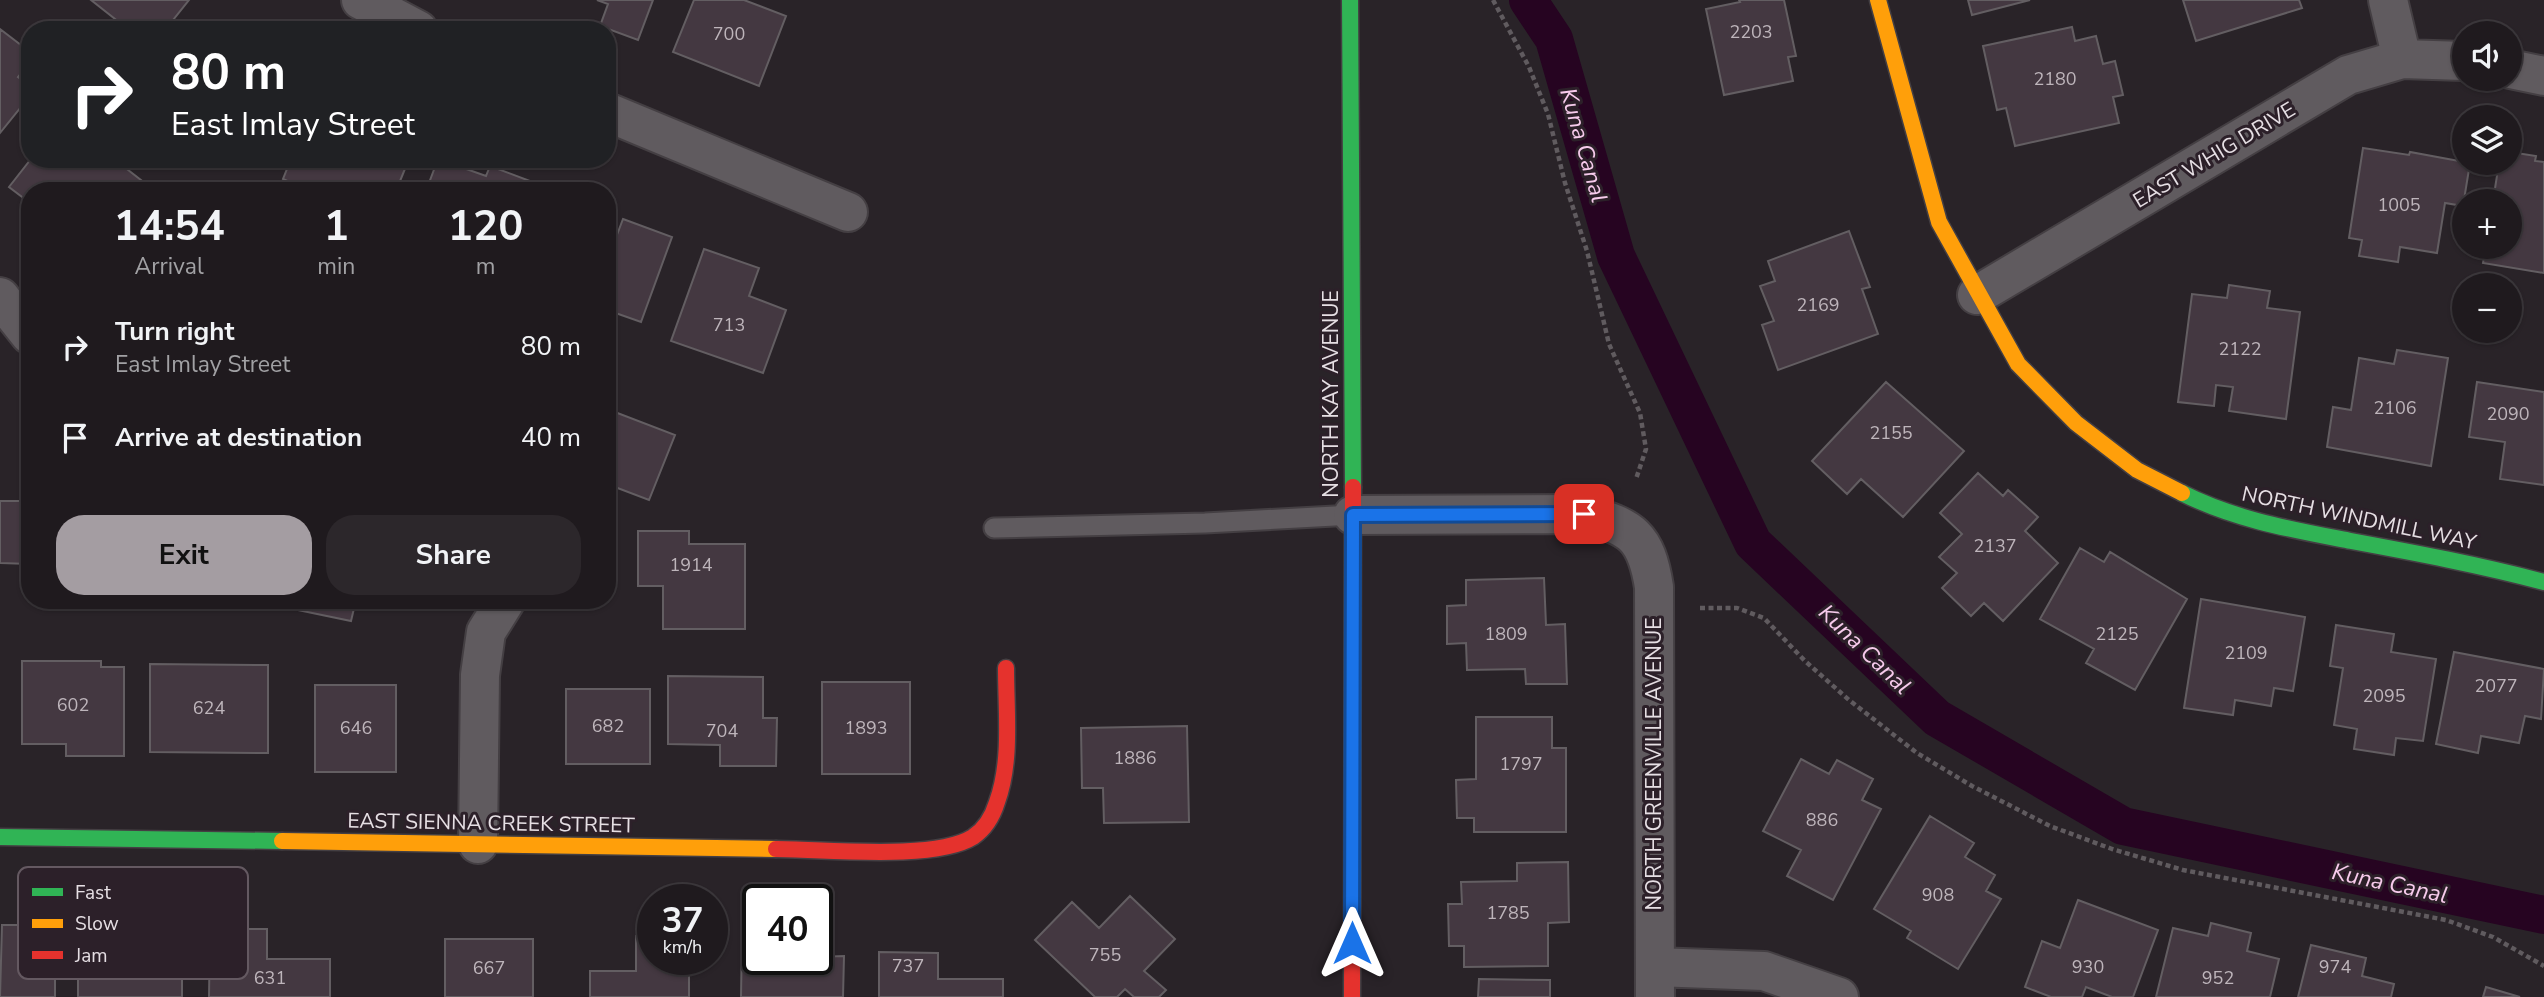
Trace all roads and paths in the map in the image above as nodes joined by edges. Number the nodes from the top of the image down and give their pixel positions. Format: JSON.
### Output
{"nodes":[{"id":1,"x":361,"y":0,"type":"edge"},
{"id":2,"x":1350,"y":0,"type":"edge"},
{"id":3,"x":1493,"y":0,"type":"edge"},
{"id":4,"x":1878,"y":0,"type":"edge"},
{"id":5,"x":2388,"y":0,"type":"edge"},
{"id":6,"x":401,"y":21,"type":"edge"},
{"id":7,"x":2402,"y":59,"type":"junction"},
{"id":8,"x":2452,"y":61,"type":"edge"},
{"id":9,"x":2522,"y":71,"type":"edge"},
{"id":10,"x":2544,"y":76,"type":"edge"},
{"id":11,"x":616,"y":116,"type":"edge"},
{"id":12,"x":848,"y":212,"type":"dead end"},
{"id":13,"x":1977,"y":295,"type":"junction"},
{"id":14,"x":0,"y":297,"type":"edge"},
{"id":15,"x":21,"y":324,"type":"edge"},
{"id":16,"x":1636,"y":479,"type":"dead end"},
{"id":17,"x":1353,"y":515,"type":"junction"},
{"id":18,"x":994,"y":528,"type":"dead end"},
{"id":19,"x":2544,"y":582,"type":"edge"},
{"id":20,"x":1700,"y":608,"type":"dead end"},
{"id":21,"x":500,"y":609,"type":"edge"},
{"id":22,"x":1006,"y":668,"type":"dead end"},
{"id":23,"x":0,"y":837,"type":"edge"},
{"id":24,"x":478,"y":844,"type":"junction"},
{"id":25,"x":2544,"y":966,"type":"edge"},
{"id":26,"x":1655,"y":982,"type":"edge"},
{"id":27,"x":1352,"y":997,"type":"edge"},
{"id":28,"x":1839,"y":997,"type":"edge"}],
"edges":[{"from":1,"to":6,"type":"street"},
{"from":2,"to":17,"type":"street","name":"NORTH KAY AVENUE"},
{"from":3,"to":16,"type":"path"},
{"from":4,"to":13,"type":"street","name":"NORTH WINDMILL WAY"},
{"from":5,"to":7,"type":"street"},
{"from":7,"to":8,"type":"street","name":"EAST WHIG DRIVE"},
{"from":7,"to":13,"type":"street","name":"EAST WHIG DRIVE"},
{"from":9,"to":10,"type":"street"},
{"from":11,"to":12,"type":"street"},
{"from":13,"to":19,"type":"street","name":"NORTH WINDMILL WAY"},
{"from":14,"to":15,"type":"street"},
{"from":17,"to":18,"type":"lane"},
{"from":17,"to":26,"type":"street","name":"NORTH GREENVILLE AVENUE"},
{"from":17,"to":27,"type":"street","name":"NORTH KAY AVENUE"},
{"from":20,"to":25,"type":"path"},
{"from":21,"to":24,"type":"street"},
{"from":22,"to":24,"type":"street","name":"EAST SIENNA CREEK STREET"},
{"from":23,"to":24,"type":"street","name":"EAST SIENNA CREEK STREET"},
{"from":26,"to":28,"type":"street"}]}
